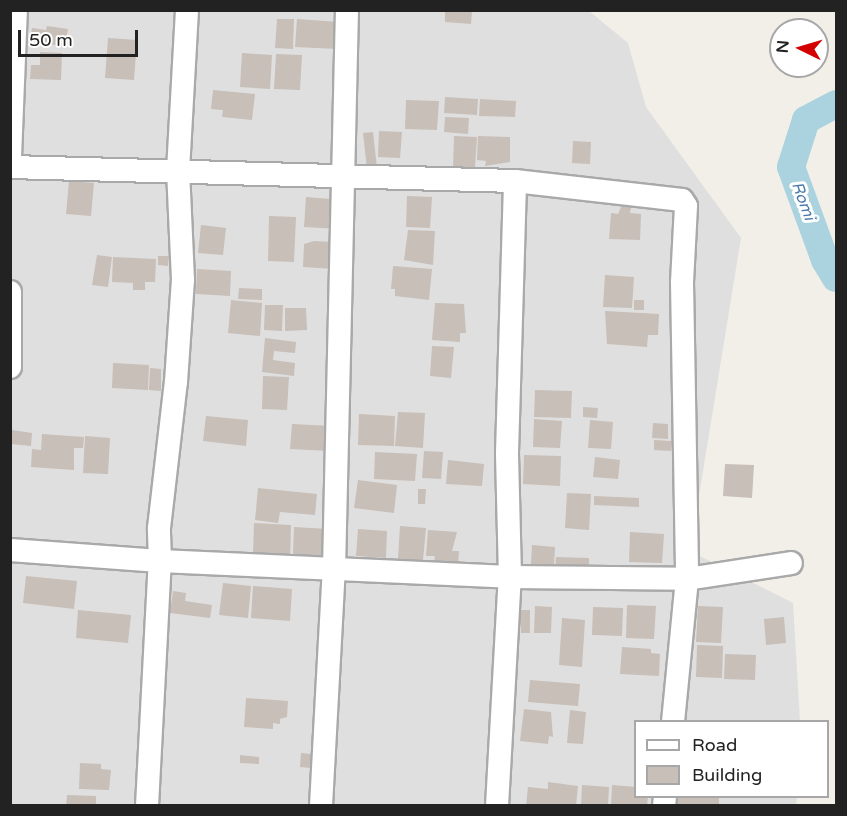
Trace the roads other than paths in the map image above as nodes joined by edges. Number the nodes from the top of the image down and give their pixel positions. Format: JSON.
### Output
{"nodes":[{"id":1,"x":16,"y":10,"type":"edge"},
{"id":2,"x":187,"y":10,"type":"edge"},
{"id":3,"x":346,"y":10,"type":"edge"},
{"id":4,"x":10,"y":157,"type":"edge"},
{"id":5,"x":10,"y":167,"type":"edge"},
{"id":6,"x":178,"y":171,"type":"junction"},
{"id":7,"x":346,"y":177,"type":"junction"},
{"id":8,"x":515,"y":181,"type":"junction"},
{"id":9,"x":10,"y":292,"type":"edge"},
{"id":10,"x":10,"y":367,"type":"edge"},
{"id":11,"x":10,"y":550,"type":"edge"},
{"id":12,"x":160,"y":561,"type":"junction"},
{"id":13,"x":791,"y":562,"type":"dead end"},
{"id":14,"x":334,"y":569,"type":"junction"},
{"id":15,"x":510,"y":577,"type":"junction"},
{"id":16,"x":687,"y":579,"type":"junction"},
{"id":17,"x":673,"y":720,"type":"edge"},
{"id":18,"x":147,"y":806,"type":"edge"},
{"id":19,"x":321,"y":806,"type":"edge"},
{"id":20,"x":497,"y":806,"type":"edge"}],
"edges":[{"from":1,"to":4,"type":"street"},
{"from":2,"to":6,"type":"street"},
{"from":3,"to":7,"type":"street"},
{"from":5,"to":6,"type":"street"},
{"from":6,"to":7,"type":"street"},
{"from":6,"to":12,"type":"street"},
{"from":7,"to":8,"type":"street"},
{"from":7,"to":14,"type":"street"},
{"from":8,"to":15,"type":"street"},
{"from":8,"to":16,"type":"street"},
{"from":9,"to":10,"type":"street"},
{"from":11,"to":12,"type":"street"},
{"from":12,"to":14,"type":"street"},
{"from":12,"to":18,"type":"street"},
{"from":13,"to":16,"type":"street"},
{"from":14,"to":15,"type":"street"},
{"from":14,"to":19,"type":"street"},
{"from":15,"to":16,"type":"street"},
{"from":15,"to":20,"type":"street"},
{"from":16,"to":17,"type":"street"}]}
